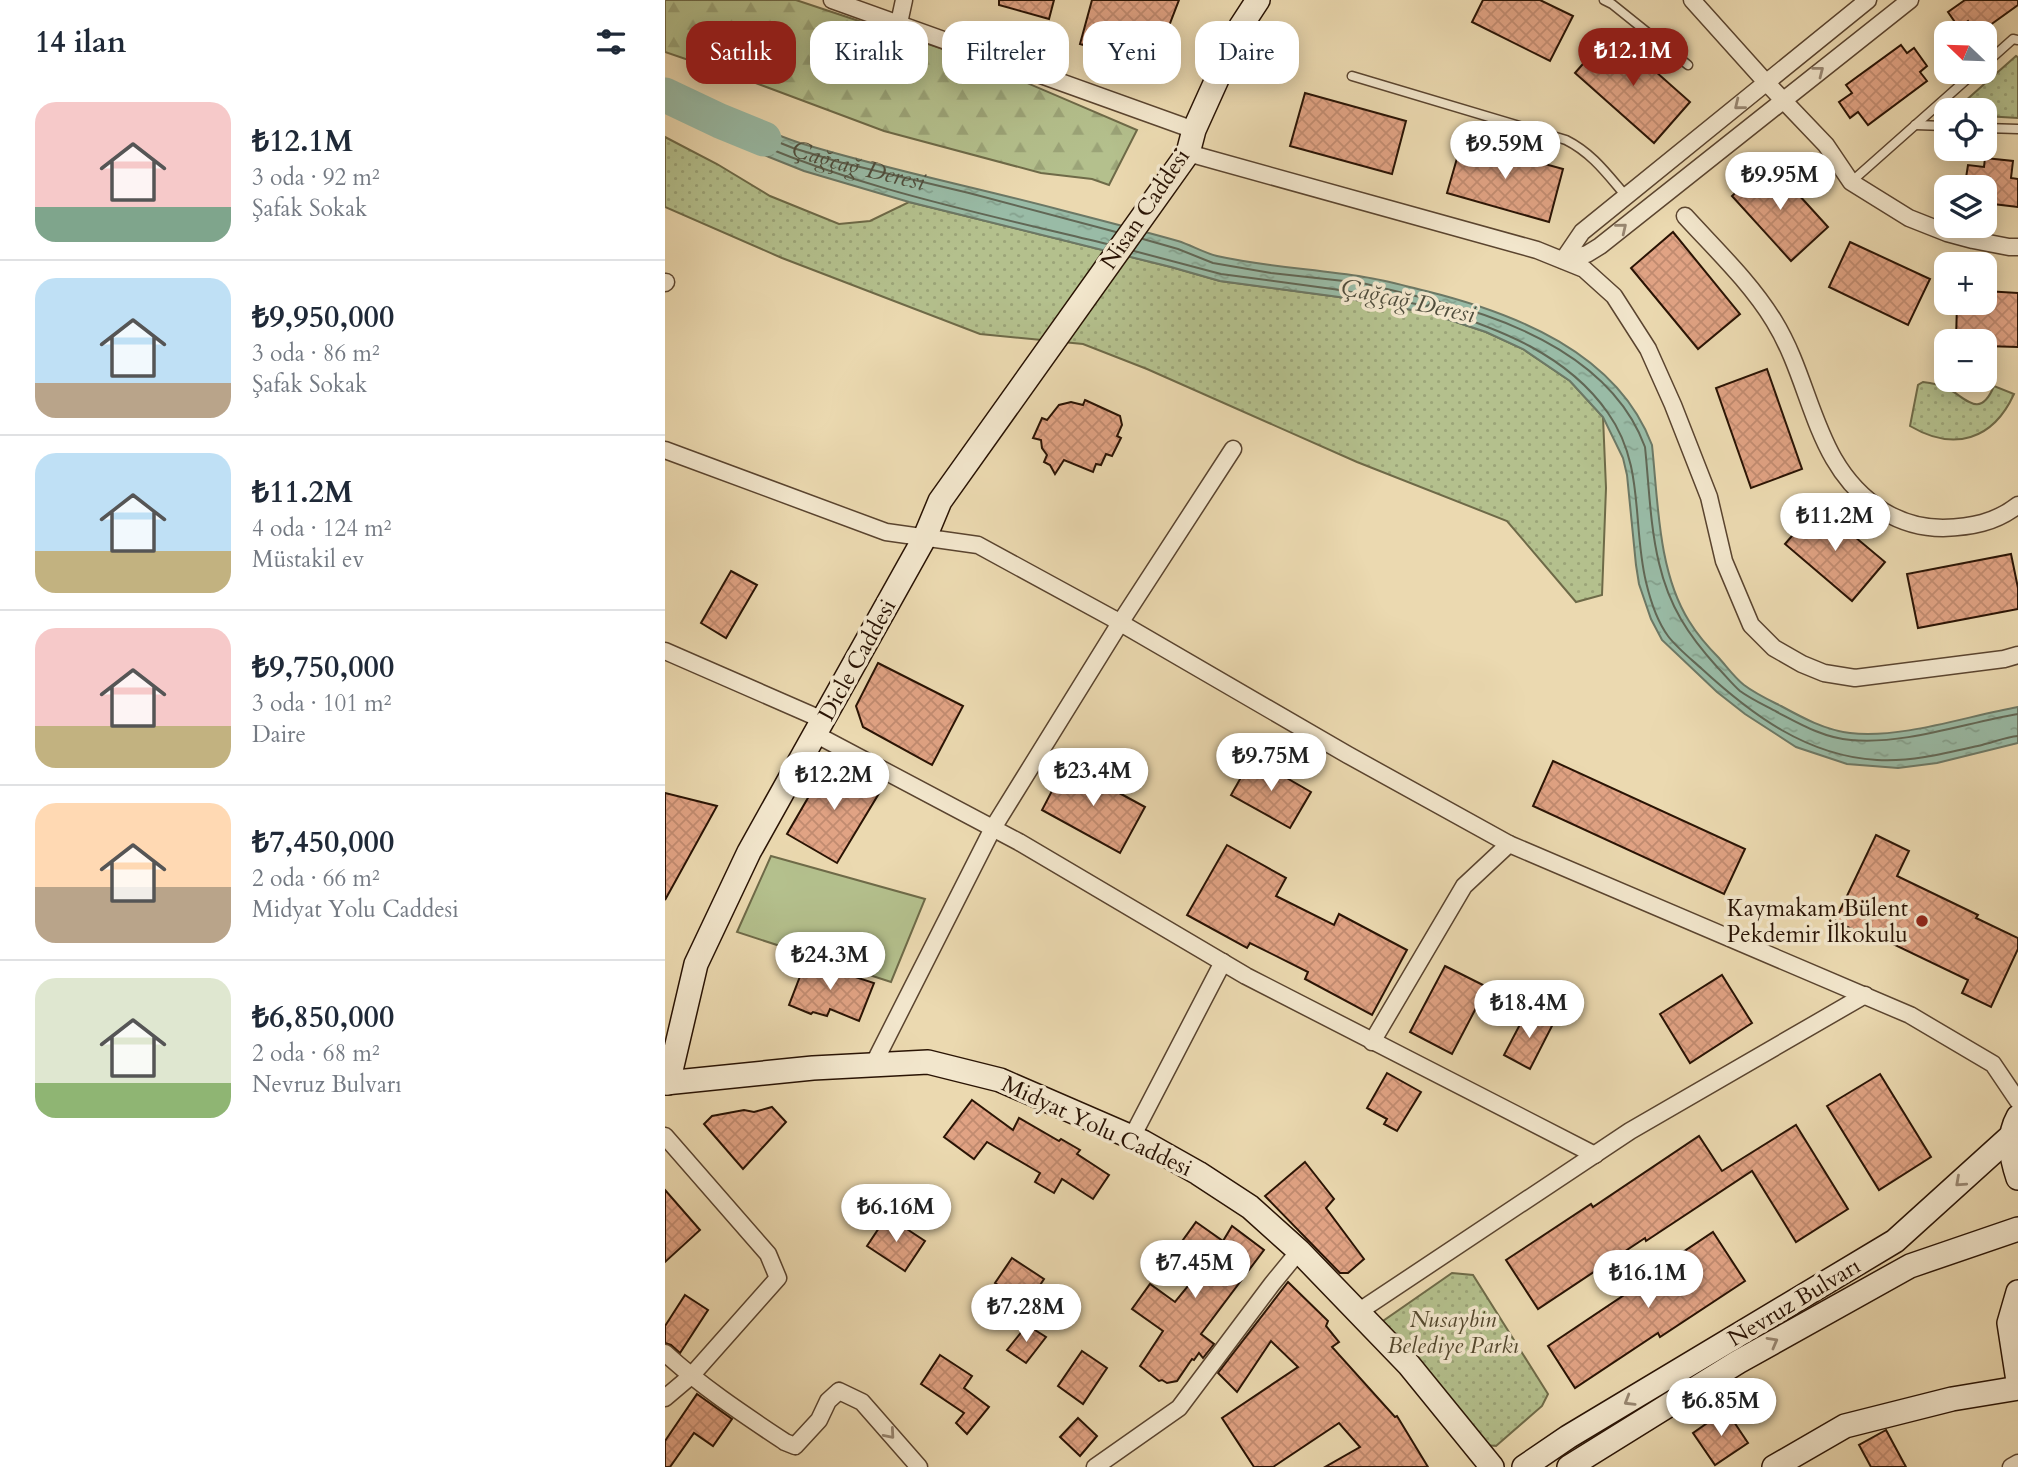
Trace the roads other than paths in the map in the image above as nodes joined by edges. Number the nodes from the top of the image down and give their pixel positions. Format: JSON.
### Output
{"nodes":[{"id":1,"x":832,"y":0,"type":"edge"},
{"id":2,"x":904,"y":0,"type":"edge"},
{"id":3,"x":1258,"y":0,"type":"edge"},
{"id":4,"x":1604,"y":0,"type":"edge"},
{"id":5,"x":1692,"y":0,"type":"edge"},
{"id":6,"x":1868,"y":0,"type":"edge"},
{"id":7,"x":1910,"y":0,"type":"edge"},
{"id":8,"x":893,"y":21,"type":"edge"},
{"id":9,"x":899,"y":21,"type":"edge"},
{"id":10,"x":928,"y":34,"type":"edge"},
{"id":11,"x":2018,"y":40,"type":"edge"},
{"id":12,"x":1997,"y":53,"type":"edge"},
{"id":13,"x":1688,"y":65,"type":"dead end"},
{"id":14,"x":1352,"y":76,"type":"dead end"},
{"id":15,"x":1767,"y":83,"type":"junction"},
{"id":16,"x":1961,"y":84,"type":"edge"},
{"id":17,"x":1783,"y":100,"type":"junction"},
{"id":18,"x":1915,"y":125,"type":"junction"},
{"id":19,"x":1934,"y":126,"type":"edge"},
{"id":20,"x":1997,"y":128,"type":"edge"},
{"id":21,"x":2018,"y":129,"type":"edge"},
{"id":22,"x":1194,"y":130,"type":"junction"},
{"id":23,"x":1188,"y":153,"type":"junction"},
{"id":24,"x":1850,"y":182,"type":"junction"},
{"id":25,"x":1626,"y":196,"type":"junction"},
{"id":26,"x":1685,"y":216,"type":"dead end"},
{"id":27,"x":2018,"y":247,"type":"edge"},
{"id":28,"x":1563,"y":260,"type":"junction"},
{"id":29,"x":1081,"y":301,"type":"joint"},
{"id":30,"x":1233,"y":449,"type":"dead end"},
{"id":31,"x":665,"y":450,"type":"edge"},
{"id":32,"x":2018,"y":505,"type":"edge"},
{"id":33,"x":925,"y":537,"type":"junction"},
{"id":34,"x":1120,"y":623,"type":"junction"},
{"id":35,"x":665,"y":651,"type":"edge"},
{"id":36,"x":2018,"y":654,"type":"edge"},
{"id":37,"x":819,"y":727,"type":"junction"},
{"id":38,"x":993,"y":828,"type":"junction"},
{"id":39,"x":1509,"y":844,"type":"junction"},
{"id":40,"x":1223,"y":962,"type":"junction"},
{"id":41,"x":1865,"y":995,"type":"junction"},
{"id":42,"x":1372,"y":1042,"type":"junction"},
{"id":43,"x":873,"y":1065,"type":"junction"},
{"id":44,"x":666,"y":1083,"type":"edge"},
{"id":45,"x":2018,"y":1101,"type":"edge"},
{"id":46,"x":2014,"y":1126,"type":"edge"},
{"id":47,"x":665,"y":1136,"type":"edge"},
{"id":48,"x":1132,"y":1137,"type":"junction"},
{"id":49,"x":1595,"y":1154,"type":"junction"},
{"id":50,"x":2018,"y":1178,"type":"edge"},
{"id":51,"x":2018,"y":1229,"type":"edge"},
{"id":52,"x":1299,"y":1251,"type":"junction"},
{"id":53,"x":2018,"y":1292,"type":"edge"},
{"id":54,"x":1358,"y":1312,"type":"junction"},
{"id":55,"x":665,"y":1353,"type":"edge"},
{"id":56,"x":691,"y":1376,"type":"junction"},
{"id":57,"x":2018,"y":1381,"type":"edge"},
{"id":58,"x":2018,"y":1388,"type":"edge"},
{"id":59,"x":665,"y":1398,"type":"edge"},
{"id":60,"x":2018,"y":1463,"type":"edge"},
{"id":61,"x":919,"y":1467,"type":"edge"},
{"id":62,"x":1095,"y":1467,"type":"edge"},
{"id":63,"x":1492,"y":1467,"type":"edge"},
{"id":64,"x":1524,"y":1467,"type":"edge"},
{"id":65,"x":1569,"y":1467,"type":"edge"},
{"id":66,"x":1774,"y":1467,"type":"edge"},
{"id":67,"x":2011,"y":1467,"type":"edge"}],
"edges":[{"from":1,"to":8,"type":"street"},
{"from":2,"to":9,"type":"street"},
{"from":3,"to":22,"type":"street","name":"Nisan Caddesi"},
{"from":4,"to":13,"type":"lane"},
{"from":5,"to":15,"type":"street"},
{"from":6,"to":15,"type":"street"},
{"from":17,"to":7,"type":"street","one_way":true},
{"from":10,"to":22,"type":"street"},
{"from":11,"to":12,"type":"lane"},
{"from":14,"to":25,"type":"lane"},
{"from":15,"to":17,"type":"street"},
{"from":15,"to":25,"type":"street","one_way":true},
{"from":16,"to":18,"type":"lane"},
{"from":17,"to":24,"type":"street"},
{"from":28,"to":17,"type":"street","one_way":true},
{"from":18,"to":19,"type":"lane"},
{"from":18,"to":24,"type":"lane"},
{"from":20,"to":21,"type":"lane"},
{"from":22,"to":23,"type":"street","name":"Nisan Caddesi"},
{"from":23,"to":28,"type":"street"},
{"from":23,"to":29,"type":"street","name":"Nisan Caddesi"},
{"from":24,"to":27,"type":"street"},
{"from":25,"to":28,"type":"street"},
{"from":26,"to":32,"type":"street"},
{"from":28,"to":36,"type":"street"},
{"from":29,"to":33,"type":"street","name":"Dicle Caddesi"},
{"from":30,"to":34,"type":"street"},
{"from":31,"to":33,"type":"street"},
{"from":33,"to":34,"type":"street"},
{"from":33,"to":37,"type":"street","name":"Dicle Caddesi"},
{"from":34,"to":38,"type":"street"},
{"from":34,"to":39,"type":"street"},
{"from":35,"to":37,"type":"street"},
{"from":37,"to":38,"type":"street"},
{"from":37,"to":44,"type":"street","name":"Dicle Caddesi"},
{"from":38,"to":40,"type":"street"},
{"from":38,"to":43,"type":"street"},
{"from":39,"to":41,"type":"street"},
{"from":39,"to":42,"type":"street"},
{"from":40,"to":42,"type":"street"},
{"from":40,"to":48,"type":"street"},
{"from":41,"to":45,"type":"street"},
{"from":41,"to":49,"type":"street"},
{"from":42,"to":49,"type":"street"},
{"from":43,"to":44,"type":"street","name":"Midyat Yolu Caddesi"},
{"from":43,"to":48,"type":"street","name":"Midyat Yolu Caddesi"},
{"from":46,"to":50,"type":"street"},
{"from":46,"to":64,"type":"street","name":"Nevruz Bulvarı","one_way":true},
{"from":47,"to":56,"type":"street"},
{"from":48,"to":52,"type":"street","name":"Midyat Yolu Caddesi"},
{"from":49,"to":54,"type":"street"},
{"from":65,"to":51,"type":"street","name":"Nevruz Bulvarı","one_way":true},
{"from":52,"to":54,"type":"street","name":"Midyat Yolu Caddesi"},
{"from":52,"to":62,"type":"street"},
{"from":53,"to":57,"type":"street"},
{"from":54,"to":63,"type":"street","name":"Midyat Yolu Caddesi"},
{"from":55,"to":56,"type":"street"},
{"from":56,"to":59,"type":"street"},
{"from":56,"to":61,"type":"street","one_way":true},
{"from":58,"to":66,"type":"street"},
{"from":60,"to":67,"type":"street"}]}
